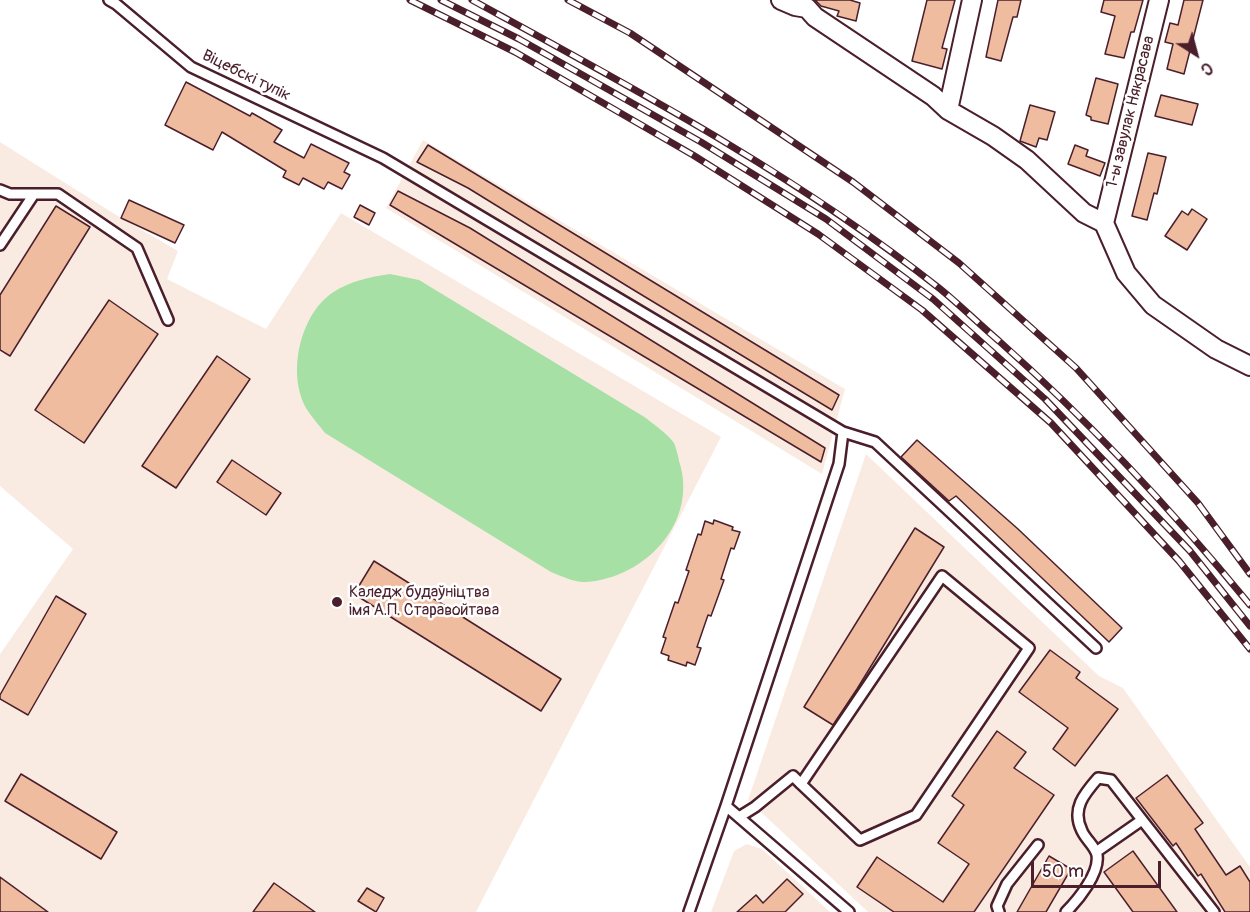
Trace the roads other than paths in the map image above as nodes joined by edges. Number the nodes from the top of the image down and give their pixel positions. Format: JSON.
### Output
{"nodes":[{"id":1,"x":109,"y":0,"type":"edge"},
{"id":2,"x":781,"y":0,"type":"edge"},
{"id":3,"x":972,"y":0,"type":"edge"},
{"id":4,"x":1159,"y":0,"type":"edge"},
{"id":5,"x":807,"y":4,"type":"edge"},
{"id":6,"x":948,"y":110,"type":"junction"},
{"id":7,"x":0,"y":190,"type":"edge"},
{"id":8,"x":34,"y":194,"type":"junction"},
{"id":9,"x":1104,"y":223,"type":"junction"},
{"id":10,"x":0,"y":245,"type":"edge"},
{"id":11,"x":168,"y":320,"type":"dead end"},
{"id":12,"x":1250,"y":366,"type":"edge"},
{"id":13,"x":843,"y":432,"type":"junction"},
{"id":14,"x":1096,"y":648,"type":"dead end"},
{"id":15,"x":801,"y":784,"type":"junction"},
{"id":16,"x":726,"y":806,"type":"junction"},
{"id":17,"x":739,"y":817,"type":"junction"},
{"id":18,"x":1142,"y":820,"type":"junction"},
{"id":19,"x":1038,"y":845,"type":"dead end"},
{"id":20,"x":1096,"y":852,"type":"junction"},
{"id":21,"x":688,"y":912,"type":"edge"},
{"id":22,"x":849,"y":912,"type":"edge"},
{"id":23,"x":999,"y":912,"type":"edge"},
{"id":24,"x":1066,"y":912,"type":"edge"},
{"id":25,"x":1214,"y":912,"type":"edge"}],
"edges":[{"from":1,"to":13,"type":"lane","name":"Віцебскі тупік"},
{"from":2,"to":5,"type":"street"},
{"from":3,"to":6,"type":"street"},
{"from":4,"to":9,"type":"street","name":"1-ы завулак Някрасава"},
{"from":5,"to":6,"type":"street"},
{"from":6,"to":9,"type":"street"},
{"from":7,"to":8,"type":"lane"},
{"from":8,"to":10,"type":"lane"},
{"from":8,"to":11,"type":"lane"},
{"from":9,"to":12,"type":"street"},
{"from":13,"to":14,"type":"lane","name":"Віцебскі тупік"},
{"from":13,"to":16,"type":"lane"},
{"from":15,"to":15,"type":"lane"},
{"from":15,"to":17,"type":"lane"},
{"from":16,"to":17,"type":"lane"},
{"from":16,"to":21,"type":"lane"},
{"from":17,"to":22,"type":"lane"},
{"from":18,"to":20,"type":"lane"},
{"from":18,"to":20,"type":"lane"},
{"from":18,"to":25,"type":"lane"},
{"from":19,"to":23,"type":"lane"},
{"from":20,"to":24,"type":"lane"}]}
